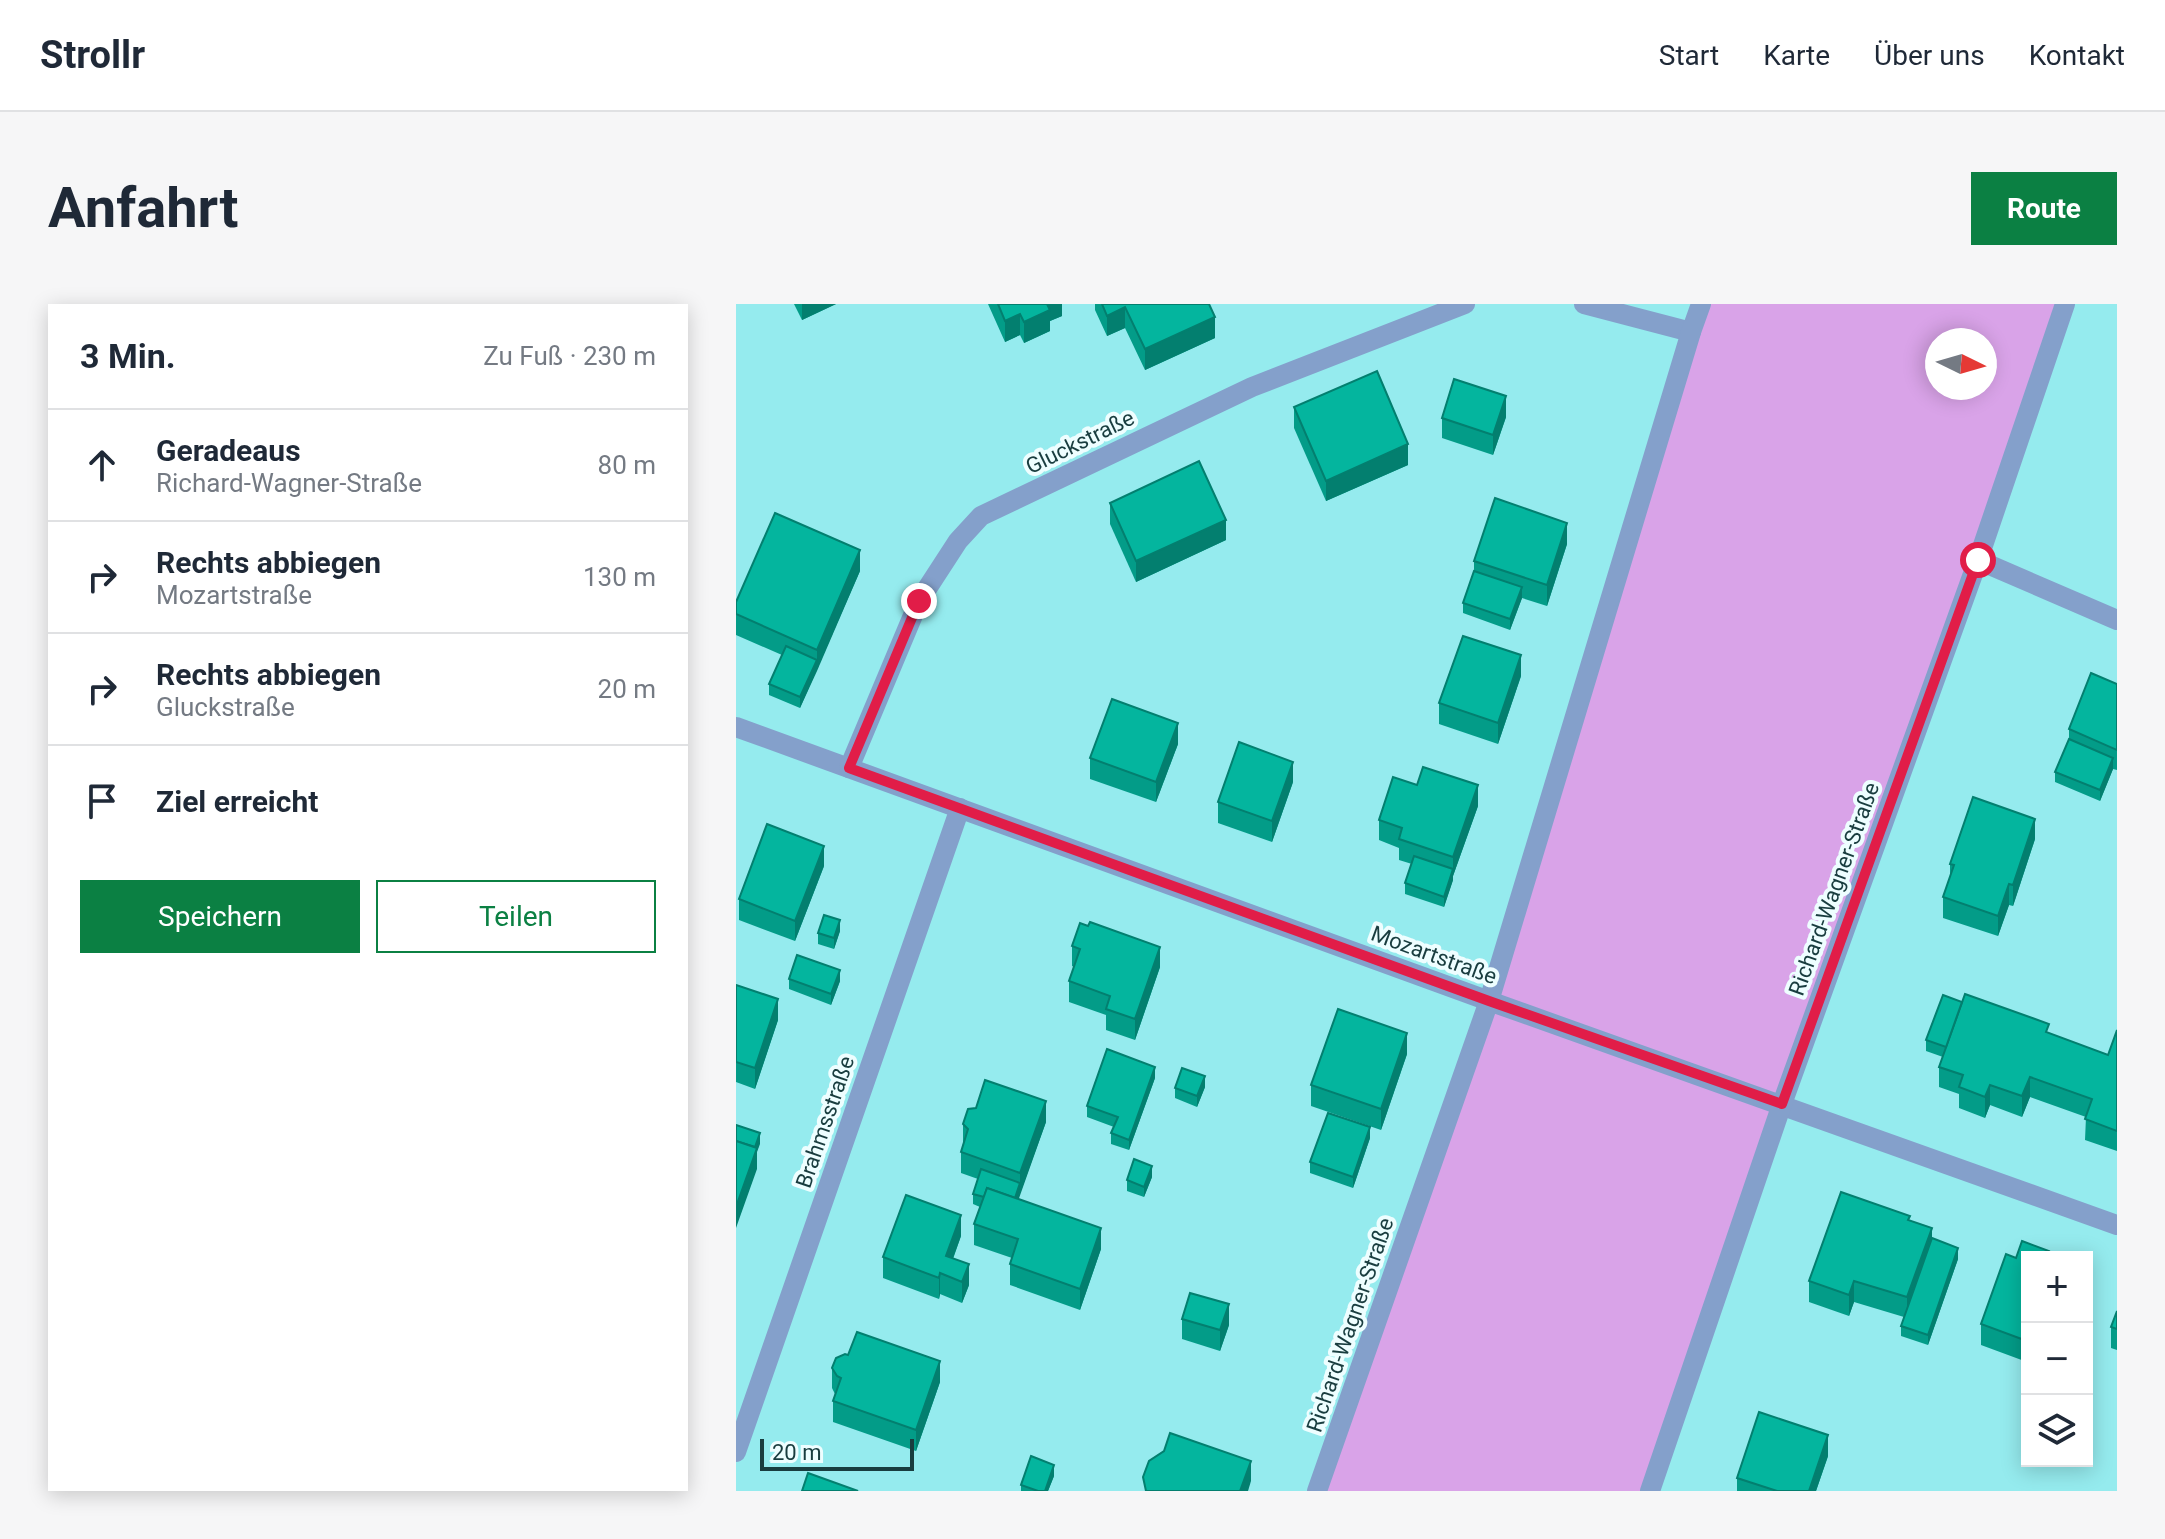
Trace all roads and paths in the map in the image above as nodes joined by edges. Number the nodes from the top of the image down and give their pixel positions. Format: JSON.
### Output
{"nodes":[{"id":1,"x":1465,"y":304,"type":"edge"},
{"id":2,"x":1584,"y":304,"type":"edge"},
{"id":3,"x":1701,"y":304,"type":"edge"},
{"id":4,"x":2065,"y":304,"type":"edge"},
{"id":5,"x":1691,"y":332,"type":"junction"},
{"id":6,"x":1978,"y":560,"type":"junction"},
{"id":7,"x":2117,"y":620,"type":"edge"},
{"id":8,"x":736,"y":727,"type":"edge"},
{"id":9,"x":849,"y":768,"type":"junction"},
{"id":10,"x":960,"y":808,"type":"junction"},
{"id":11,"x":1489,"y":1001,"type":"junction"},
{"id":12,"x":1782,"y":1104,"type":"junction"},
{"id":13,"x":2117,"y":1225,"type":"edge"},
{"id":14,"x":736,"y":1452,"type":"edge"},
{"id":15,"x":1317,"y":1491,"type":"edge"},
{"id":16,"x":1650,"y":1491,"type":"edge"}],
"edges":[{"from":1,"to":9,"type":"street","name":"Gluckstraße"},
{"from":2,"to":5,"type":"street"},
{"from":3,"to":5,"type":"street","name":"Richard-Wagner-Straße"},
{"from":4,"to":6,"type":"street","name":"Richard-Wagner-Straße"},
{"from":5,"to":11,"type":"street","name":"Richard-Wagner-Straße"},
{"from":6,"to":7,"type":"street"},
{"from":6,"to":12,"type":"street","name":"Richard-Wagner-Straße"},
{"from":8,"to":9,"type":"street","name":"Mozartstraße"},
{"from":9,"to":10,"type":"street","name":"Mozartstraße"},
{"from":10,"to":11,"type":"street","name":"Mozartstraße"},
{"from":10,"to":14,"type":"street","name":"Brahmsstraße"},
{"from":11,"to":12,"type":"street","name":"Mozartstraße"},
{"from":11,"to":15,"type":"street","name":"Richard-Wagner-Straße"},
{"from":12,"to":13,"type":"street","name":"Mozartstraße"},
{"from":12,"to":16,"type":"street","name":"Richard-Wagner-Straße"}]}
